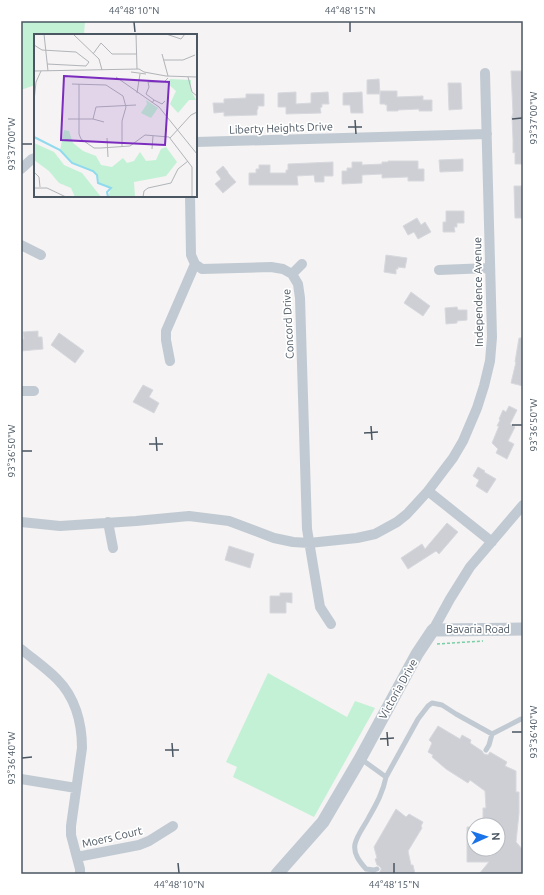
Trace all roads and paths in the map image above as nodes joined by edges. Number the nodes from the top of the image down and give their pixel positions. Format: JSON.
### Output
{"nodes":[{"id":1,"x":485,"y":73,"type":"dead end"},
{"id":2,"x":487,"y":134,"type":"junction"},
{"id":3,"x":197,"y":142,"type":"edge"},
{"id":4,"x":34,"y":158,"type":"edge"},
{"id":5,"x":21,"y":169,"type":"edge"},
{"id":6,"x":190,"y":197,"type":"edge"},
{"id":7,"x":21,"y":244,"type":"edge"},
{"id":8,"x":41,"y":255,"type":"dead end"},
{"id":9,"x":195,"y":264,"type":"junction"},
{"id":10,"x":302,"y":264,"type":"dead end"},
{"id":11,"x":489,"y":268,"type":"junction"},
{"id":12,"x":439,"y":270,"type":"dead end"},
{"id":13,"x":292,"y":274,"type":"junction"},
{"id":14,"x":170,"y":361,"type":"dead end"},
{"id":15,"x":21,"y":391,"type":"edge"},
{"id":16,"x":34,"y":391,"type":"dead end"},
{"id":17,"x":428,"y":492,"type":"junction"},
{"id":18,"x":523,"y":505,"type":"edge"},
{"id":19,"x":21,"y":522,"type":"edge"},
{"id":20,"x":108,"y":522,"type":"junction"},
{"id":21,"x":492,"y":542,"type":"junction"},
{"id":22,"x":309,"y":543,"type":"junction"},
{"id":23,"x":113,"y":548,"type":"dead end"},
{"id":24,"x":330,"y":624,"type":"dead end"},
{"id":25,"x":523,"y":629,"type":"edge"},
{"id":26,"x":433,"y":630,"type":"junction"},
{"id":27,"x":486,"y":641,"type":"dead end"},
{"id":28,"x":434,"y":644,"type":"dead end"},
{"id":29,"x":21,"y":649,"type":"edge"},
{"id":30,"x":523,"y":719,"type":"edge"},
{"id":31,"x":492,"y":734,"type":"junction"},
{"id":32,"x":486,"y":750,"type":"dead end"},
{"id":33,"x":360,"y":759,"type":"junction"},
{"id":34,"x":386,"y":777,"type":"junction"},
{"id":35,"x":21,"y":779,"type":"edge"},
{"id":36,"x":76,"y":788,"type":"junction"},
{"id":37,"x":173,"y":826,"type":"dead end"},
{"id":38,"x":77,"y":857,"type":"junction"},
{"id":39,"x":376,"y":869,"type":"dead end"},
{"id":40,"x":80,"y":874,"type":"edge"},
{"id":41,"x":277,"y":874,"type":"edge"}],
"edges":[{"from":1,"to":2,"type":"street","name":"Independence Avenue"},
{"from":2,"to":3,"type":"street","name":"Liberty Heights Drive"},
{"from":2,"to":11,"type":"street","name":"Independence Avenue"},
{"from":4,"to":5,"type":"street"},
{"from":6,"to":9,"type":"street"},
{"from":7,"to":8,"type":"street"},
{"from":9,"to":13,"type":"street","name":"Concord Drive"},
{"from":9,"to":14,"type":"street"},
{"from":10,"to":13,"type":"street"},
{"from":11,"to":12,"type":"street"},
{"from":11,"to":17,"type":"street","name":"Independence Avenue"},
{"from":13,"to":22,"type":"street","name":"Concord Drive"},
{"from":15,"to":16,"type":"street"},
{"from":17,"to":21,"type":"street"},
{"from":17,"to":22,"type":"street","name":"Independence Avenue"},
{"from":18,"to":21,"type":"street","name":"Victoria Drive"},
{"from":19,"to":20,"type":"street","name":"Independence Avenue"},
{"from":20,"to":22,"type":"street","name":"Independence Avenue"},
{"from":20,"to":23,"type":"street"},
{"from":21,"to":26,"type":"street","name":"Victoria Drive"},
{"from":22,"to":24,"type":"street","name":"Concord Drive"},
{"from":25,"to":26,"type":"street","name":"Bavaria Road"},
{"from":26,"to":33,"type":"street","name":"Victoria Drive"},
{"from":27,"to":28,"type":"path"},
{"from":29,"to":36,"type":"street"},
{"from":30,"to":31,"type":"lane"},
{"from":31,"to":32,"type":"lane"},
{"from":31,"to":34,"type":"lane"},
{"from":33,"to":34,"type":"lane"},
{"from":33,"to":41,"type":"street","name":"Victoria Drive"},
{"from":34,"to":39,"type":"lane"},
{"from":35,"to":36,"type":"street"},
{"from":36,"to":38,"type":"street"},
{"from":37,"to":38,"type":"street","name":"Moers Court"},
{"from":38,"to":40,"type":"street"}]}
